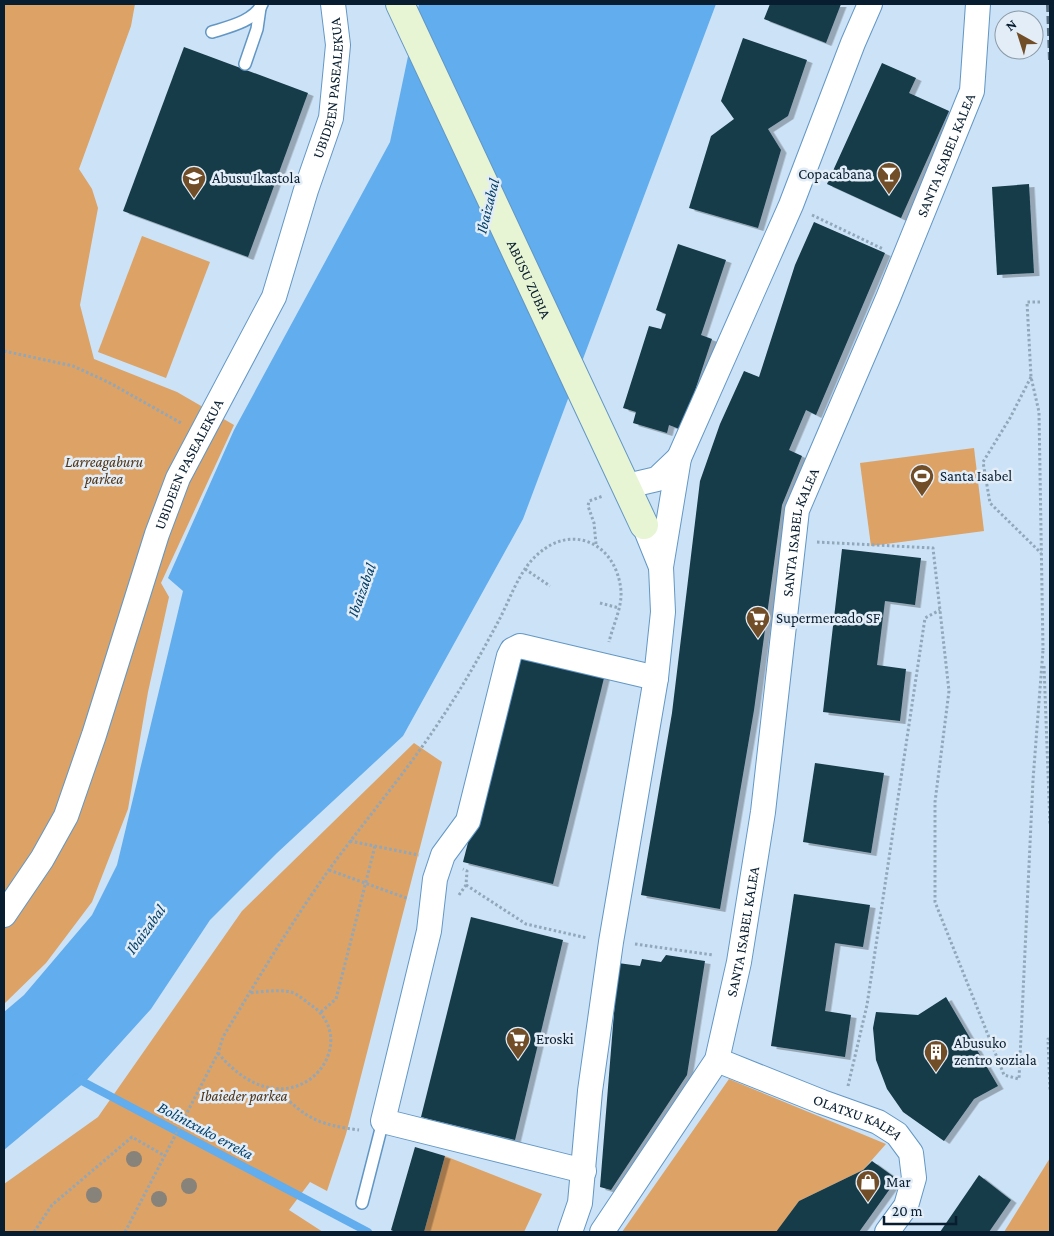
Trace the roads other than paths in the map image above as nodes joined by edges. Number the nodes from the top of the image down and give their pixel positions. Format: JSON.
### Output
{"nodes":[{"id":1,"x":333,"y":4,"type":"edge"},
{"id":2,"x":400,"y":4,"type":"edge"},
{"id":3,"x":870,"y":4,"type":"edge"},
{"id":4,"x":978,"y":4,"type":"edge"},
{"id":5,"x":261,"y":6,"type":"edge"},
{"id":6,"x":212,"y":32,"type":"dead end"},
{"id":7,"x":245,"y":64,"type":"dead end"},
{"id":8,"x":679,"y":458,"type":"junction"},
{"id":9,"x":624,"y":480,"type":"junction"},
{"id":10,"x":644,"y":525,"type":"joint"},
{"id":11,"x":661,"y":567,"type":"junction"},
{"id":12,"x":656,"y":678,"type":"junction"},
{"id":13,"x":4,"y":915,"type":"edge"},
{"id":14,"x":717,"y":1060,"type":"junction"},
{"id":15,"x":383,"y":1121,"type":"junction"},
{"id":16,"x":584,"y":1171,"type":"junction"},
{"id":17,"x":362,"y":1203,"type":"dead end"},
{"id":18,"x":570,"y":1232,"type":"edge"},
{"id":19,"x":602,"y":1232,"type":"edge"},
{"id":20,"x":887,"y":1232,"type":"edge"}],
"edges":[{"from":1,"to":13,"type":"street","name":"UBIDEEN PASEALEKUA"},
{"from":2,"to":9,"type":"street","name":"ABUSU ZUBIA"},
{"from":3,"to":8,"type":"street"},
{"from":4,"to":14,"type":"street","name":"SANTA ISABEL KALEA"},
{"from":5,"to":6,"type":"lane"},
{"from":5,"to":7,"type":"lane"},
{"from":8,"to":9,"type":"street"},
{"from":8,"to":11,"type":"street"},
{"from":9,"to":10,"type":"street","name":"ABUSU ZUBIA"},
{"from":10,"to":11,"type":"street"},
{"from":11,"to":12,"type":"street"},
{"from":12,"to":15,"type":"street"},
{"from":12,"to":16,"type":"street"},
{"from":14,"to":19,"type":"street","name":"SANTA ISABEL KALEA"},
{"from":14,"to":20,"type":"street","name":"OLATXU KALEA"},
{"from":15,"to":16,"type":"street"},
{"from":15,"to":17,"type":"lane"},
{"from":16,"to":18,"type":"street"}]}
